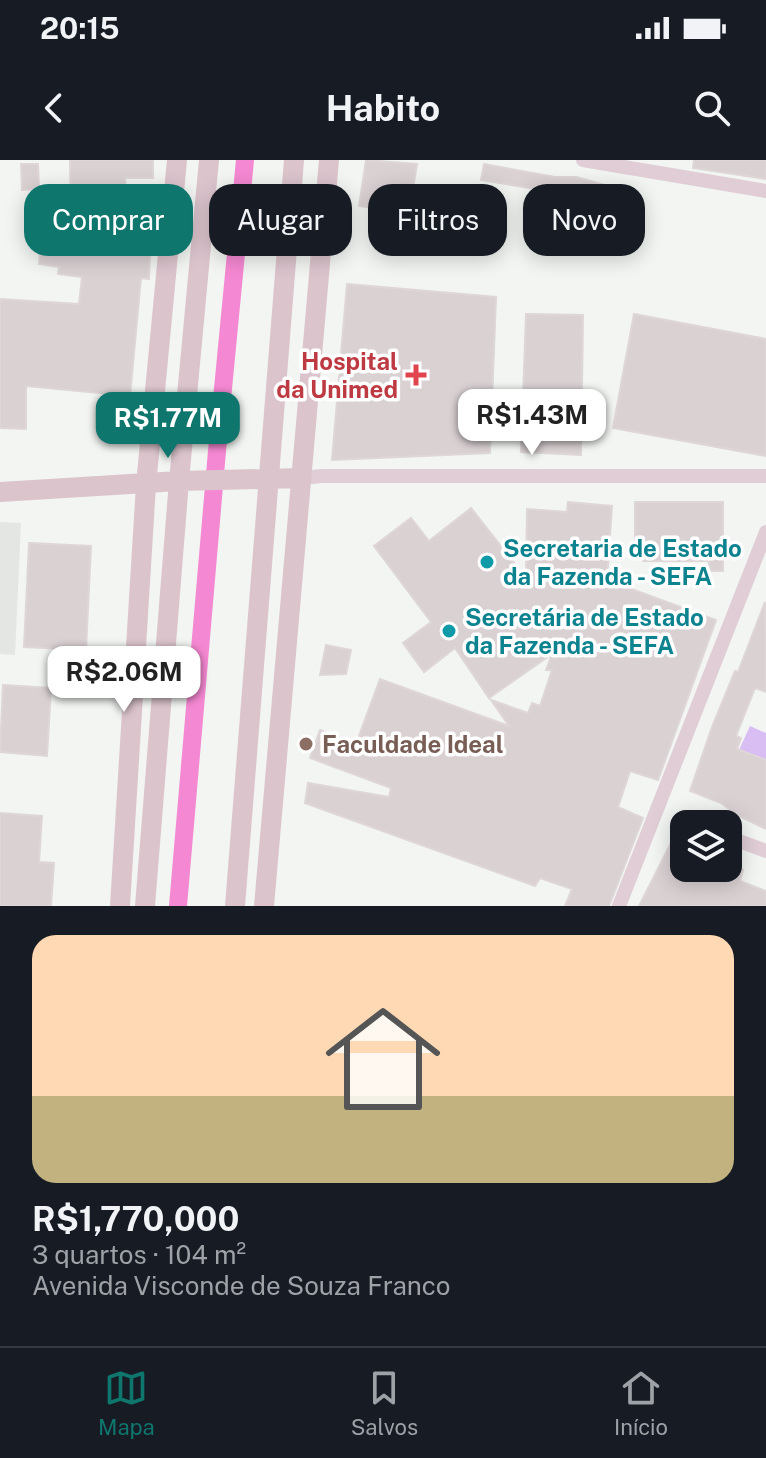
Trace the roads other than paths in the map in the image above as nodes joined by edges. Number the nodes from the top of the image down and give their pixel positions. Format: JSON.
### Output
{"nodes":[{"id":1,"x":177,"y":160,"type":"edge"},
{"id":2,"x":209,"y":160,"type":"edge"},
{"id":3,"x":294,"y":160,"type":"edge"},
{"id":4,"x":329,"y":160,"type":"edge"},
{"id":5,"x":583,"y":160,"type":"edge"},
{"id":6,"x":766,"y":191,"type":"edge"},
{"id":7,"x":766,"y":476,"type":"edge"},
{"id":8,"x":301,"y":478,"type":"junction"},
{"id":9,"x":269,"y":479,"type":"junction"},
{"id":10,"x":186,"y":480,"type":"junction"},
{"id":11,"x":146,"y":485,"type":"junction"},
{"id":12,"x":0,"y":492,"type":"edge"},
{"id":13,"x":766,"y":532,"type":"edge"},
{"id":14,"x":133,"y":665,"type":"junction"},
{"id":15,"x":157,"y":751,"type":"junction"},
{"id":16,"x":742,"y":842,"type":"edge"},
{"id":17,"x":766,"y":851,"type":"edge"},
{"id":18,"x":120,"y":906,"type":"edge"},
{"id":19,"x":145,"y":906,"type":"edge"},
{"id":20,"x":235,"y":906,"type":"edge"},
{"id":21,"x":264,"y":906,"type":"edge"},
{"id":22,"x":619,"y":906,"type":"edge"}],
"edges":[{"from":1,"to":11,"type":"main road"},
{"from":2,"to":10,"type":"main road"},
{"from":3,"to":9,"type":"main road"},
{"from":4,"to":8,"type":"main road"},
{"from":5,"to":6,"type":"street"},
{"from":7,"to":8,"type":"street"},
{"from":8,"to":9,"type":"main road"},
{"from":8,"to":21,"type":"main road"},
{"from":9,"to":10,"type":"main road"},
{"from":9,"to":20,"type":"main road"},
{"from":10,"to":11,"type":"main road"},
{"from":10,"to":15,"type":"main road"},
{"from":11,"to":12,"type":"main road"},
{"from":11,"to":14,"type":"main road"},
{"from":13,"to":22,"type":"street"},
{"from":14,"to":15,"type":"main road"},
{"from":14,"to":18,"type":"main road"},
{"from":15,"to":19,"type":"main road"},
{"from":16,"to":17,"type":"street"}]}
